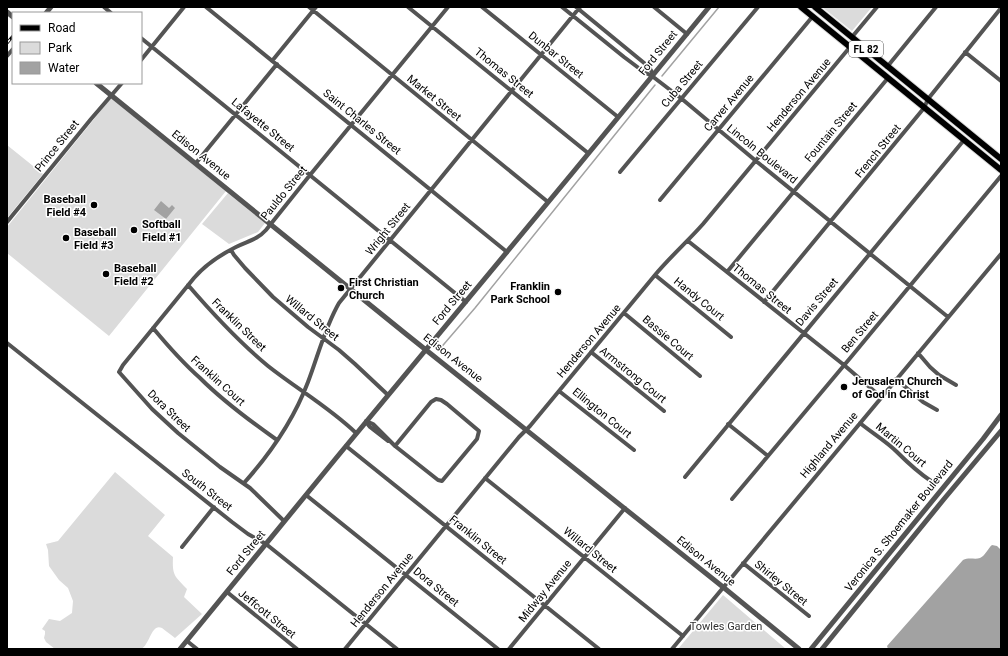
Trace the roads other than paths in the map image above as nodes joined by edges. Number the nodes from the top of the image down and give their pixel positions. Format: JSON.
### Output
{"nodes":[{"id":1,"x":184,"y":7,"type":"edge"},
{"id":2,"x":206,"y":7,"type":"edge"},
{"id":3,"x":309,"y":7,"type":"edge"},
{"id":4,"x":408,"y":7,"type":"edge"},
{"id":5,"x":448,"y":7,"type":"edge"},
{"id":6,"x":482,"y":7,"type":"edge"},
{"id":7,"x":562,"y":7,"type":"edge"},
{"id":8,"x":654,"y":7,"type":"edge"},
{"id":9,"x":709,"y":7,"type":"edge"},
{"id":10,"x":758,"y":7,"type":"edge"},
{"id":11,"x":801,"y":7,"type":"edge"},
{"id":12,"x":815,"y":7,"type":"edge"},
{"id":13,"x":877,"y":7,"type":"edge"},
{"id":14,"x":936,"y":7,"type":"edge"},
{"id":15,"x":578,"y":8,"type":"edge"},
{"id":16,"x":1001,"y":8,"type":"edge"},
{"id":17,"x":315,"y":9,"type":"edge"},
{"id":18,"x":573,"y":16,"type":"junction"},
{"id":19,"x":813,"y":16,"type":"junction"},
{"id":20,"x":432,"y":27,"type":"junction"},
{"id":21,"x":687,"y":34,"type":"junction"},
{"id":22,"x":852,"y":37,"type":"junction"},
{"id":23,"x":840,"y":38,"type":"junction"},
{"id":24,"x":142,"y":39,"type":"edge"},
{"id":25,"x":152,"y":47,"type":"junction"},
{"id":26,"x":850,"y":47,"type":"junction"},
{"id":27,"x":965,"y":52,"type":"junction"},
{"id":28,"x":541,"y":55,"type":"junction"},
{"id":29,"x":142,"y":59,"type":"edge"},
{"id":30,"x":272,"y":61,"type":"junction"},
{"id":31,"x":277,"y":64,"type":"junction"},
{"id":32,"x":887,"y":66,"type":"junction"},
{"id":33,"x":392,"y":75,"type":"junction"},
{"id":34,"x":653,"y":75,"type":"junction"},
{"id":35,"x":888,"y":78,"type":"junction"},
{"id":36,"x":1001,"y":81,"type":"edge"},
{"id":37,"x":97,"y":84,"type":"edge"},
{"id":38,"x":121,"y":84,"type":"edge"},
{"id":39,"x":512,"y":91,"type":"junction"},
{"id":40,"x":111,"y":96,"type":"junction"},
{"id":41,"x":682,"y":99,"type":"junction"},
{"id":42,"x":927,"y":99,"type":"junction"},
{"id":43,"x":924,"y":108,"type":"junction"},
{"id":44,"x":236,"y":114,"type":"junction"},
{"id":45,"x":618,"y":117,"type":"junction"},
{"id":46,"x":351,"y":125,"type":"junction"},
{"id":47,"x":718,"y":130,"type":"junction"},
{"id":48,"x":472,"y":140,"type":"junction"},
{"id":49,"x":964,"y":140,"type":"junction"},
{"id":50,"x":588,"y":153,"type":"junction"},
{"id":51,"x":1001,"y":160,"type":"edge"},
{"id":52,"x":756,"y":161,"type":"junction"},
{"id":53,"x":196,"y":164,"type":"junction"},
{"id":54,"x":1001,"y":170,"type":"edge"},
{"id":55,"x":620,"y":172,"type":"dead end"},
{"id":56,"x":310,"y":175,"type":"junction"},
{"id":57,"x":1001,"y":176,"type":"edge"},
{"id":58,"x":431,"y":190,"type":"junction"},
{"id":59,"x":793,"y":191,"type":"junction"},
{"id":60,"x":660,"y":200,"type":"dead end"},
{"id":61,"x":548,"y":202,"type":"junction"},
{"id":62,"x":7,"y":222,"type":"edge"},
{"id":63,"x":831,"y":222,"type":"junction"},
{"id":64,"x":270,"y":224,"type":"junction"},
{"id":65,"x":390,"y":240,"type":"junction"},
{"id":66,"x":688,"y":240,"type":"junction"},
{"id":67,"x":231,"y":250,"type":"junction"},
{"id":68,"x":507,"y":252,"type":"junction"},
{"id":69,"x":869,"y":253,"type":"junction"},
{"id":70,"x":1001,"y":254,"type":"edge"},
{"id":71,"x":726,"y":272,"type":"junction"},
{"id":72,"x":655,"y":275,"type":"junction"},
{"id":73,"x":188,"y":285,"type":"junction"},
{"id":74,"x":909,"y":286,"type":"junction"},
{"id":75,"x":351,"y":289,"type":"junction"},
{"id":76,"x":466,"y":302,"type":"junction"},
{"id":77,"x":764,"y":302,"type":"junction"},
{"id":78,"x":624,"y":313,"type":"junction"},
{"id":79,"x":948,"y":317,"type":"junction"},
{"id":80,"x":153,"y":328,"type":"junction"},
{"id":81,"x":803,"y":333,"type":"junction"},
{"id":82,"x":731,"y":337,"type":"dead end"},
{"id":83,"x":324,"y":339,"type":"junction"},
{"id":84,"x":7,"y":343,"type":"edge"},
{"id":85,"x":426,"y":349,"type":"junction"},
{"id":86,"x":591,"y":352,"type":"junction"},
{"id":87,"x":918,"y":354,"type":"junction"},
{"id":88,"x":844,"y":365,"type":"junction"},
{"id":89,"x":119,"y":372,"type":"joint"},
{"id":90,"x":700,"y":376,"type":"dead end"},
{"id":91,"x":896,"y":379,"type":"junction"},
{"id":92,"x":956,"y":385,"type":"dead end"},
{"id":93,"x":559,"y":391,"type":"junction"},
{"id":94,"x":304,"y":392,"type":"junction"},
{"id":95,"x":388,"y":395,"type":"junction"},
{"id":96,"x":881,"y":397,"type":"junction"},
{"id":97,"x":938,"y":410,"type":"dead end"},
{"id":98,"x":664,"y":411,"type":"dead end"},
{"id":99,"x":1001,"y":415,"type":"edge"},
{"id":100,"x":366,"y":421,"type":"junction"},
{"id":101,"x":860,"y":423,"type":"junction"},
{"id":102,"x":728,"y":424,"type":"junction"},
{"id":103,"x":526,"y":429,"type":"junction"},
{"id":104,"x":1001,"y":432,"type":"edge"},
{"id":105,"x":356,"y":434,"type":"junction"},
{"id":106,"x":277,"y":440,"type":"junction"},
{"id":107,"x":346,"y":446,"type":"junction"},
{"id":108,"x":395,"y":446,"type":"junction"},
{"id":109,"x":634,"y":450,"type":"dead end"},
{"id":110,"x":768,"y":456,"type":"junction"},
{"id":111,"x":685,"y":477,"type":"dead end"},
{"id":112,"x":485,"y":478,"type":"junction"},
{"id":113,"x":931,"y":481,"type":"dead end"},
{"id":114,"x":244,"y":483,"type":"junction"},
{"id":115,"x":306,"y":495,"type":"junction"},
{"id":116,"x":732,"y":500,"type":"dead end"},
{"id":117,"x":214,"y":508,"type":"junction"},
{"id":118,"x":625,"y":508,"type":"junction"},
{"id":119,"x":284,"y":521,"type":"junction"},
{"id":120,"x":446,"y":526,"type":"junction"},
{"id":121,"x":266,"y":544,"type":"junction"},
{"id":122,"x":182,"y":547,"type":"dead end"},
{"id":123,"x":584,"y":557,"type":"junction"},
{"id":124,"x":743,"y":563,"type":"junction"},
{"id":125,"x":406,"y":575,"type":"junction"},
{"id":126,"x":723,"y":587,"type":"junction"},
{"id":127,"x":227,"y":592,"type":"junction"},
{"id":128,"x":544,"y":605,"type":"junction"},
{"id":129,"x":809,"y":616,"type":"dead end"},
{"id":130,"x":366,"y":624,"type":"junction"},
{"id":131,"x":683,"y":636,"type":"junction"},
{"id":132,"x":187,"y":641,"type":"junction"},
{"id":133,"x":180,"y":649,"type":"edge"},
{"id":134,"x":197,"y":649,"type":"edge"},
{"id":135,"x":297,"y":649,"type":"edge"},
{"id":136,"x":345,"y":649,"type":"edge"},
{"id":137,"x":397,"y":649,"type":"edge"},
{"id":138,"x":498,"y":649,"type":"edge"},
{"id":139,"x":509,"y":649,"type":"edge"},
{"id":140,"x":599,"y":649,"type":"edge"},
{"id":141,"x":672,"y":649,"type":"edge"},
{"id":142,"x":798,"y":649,"type":"edge"},
{"id":143,"x":811,"y":649,"type":"edge"},
{"id":144,"x":822,"y":649,"type":"edge"}],
"edges":[{"from":1,"to":25,"type":"street"},
{"from":2,"to":30,"type":"street","name":"Saint Charles Street"},
{"from":3,"to":17,"type":"street","name":"Market Street"},
{"from":4,"to":20,"type":"street","name":"Thomas Street"},
{"from":5,"to":20,"type":"street","name":"Pauldo Street"},
{"from":6,"to":28,"type":"street","name":"Dunbar Street"},
{"from":7,"to":18,"type":"street","name":"Lincoln Boulevard"},
{"from":8,"to":21,"type":"street"},
{"from":9,"to":21,"type":"street","name":"Ford Street"},
{"from":10,"to":41,"type":"street","name":"Cuba Street"},
{"from":11,"to":19,"type":"main road","number":"FL 82"},
{"from":12,"to":22,"type":"main road","number":"FL 82"},
{"from":13,"to":22,"type":"street"},
{"from":14,"to":32,"type":"street"},
{"from":15,"to":18,"type":"street","name":"Wright Street"},
{"from":15,"to":34,"type":"street","name":"Lincoln Boulevard"},
{"from":16,"to":27,"type":"street","name":"French Street"},
{"from":17,"to":30,"type":"street"},
{"from":17,"to":33,"type":"street","name":"Market Street"},
{"from":18,"to":28,"type":"street","name":"Wright Street"},
{"from":18,"to":34,"type":"street","name":"Lincoln Boulevard"},
{"from":19,"to":23,"type":"main road","number":"FL 82"},
{"from":19,"to":47,"type":"street","name":"Carver Avenue"},
{"from":20,"to":33,"type":"street","name":"Pauldo Street"},
{"from":20,"to":39,"type":"street","name":"Thomas Street"},
{"from":21,"to":34,"type":"street","name":"Ford Street"},
{"from":22,"to":23,"type":"main road"},
{"from":22,"to":32,"type":"main road","number":"FL 82"},
{"from":23,"to":26,"type":"main road","number":"FL 82"},
{"from":24,"to":25,"type":"street","name":"Lafayette Street"},
{"from":25,"to":29,"type":"street"},
{"from":25,"to":44,"type":"street","name":"Lafayette Street"},
{"from":26,"to":35,"type":"main road","number":"FL 82"},
{"from":26,"to":52,"type":"street","name":"Henderson Avenue"},
{"from":27,"to":36,"type":"street"},
{"from":27,"to":42,"type":"street","name":"French Street"},
{"from":28,"to":39,"type":"street","name":"Wright Street"},
{"from":28,"to":45,"type":"street","name":"Dunbar Street"},
{"from":30,"to":31,"type":"street","name":"Saint Charles Street"},
{"from":31,"to":44,"type":"street"},
{"from":31,"to":46,"type":"street","name":"Saint Charles Street"},
{"from":32,"to":42,"type":"main road","number":"FL 82"},
{"from":33,"to":46,"type":"street","name":"Pauldo Street"},
{"from":33,"to":48,"type":"street","name":"Market Street"},
{"from":34,"to":41,"type":"street","name":"Lincoln Boulevard"},
{"from":34,"to":45,"type":"street","name":"Ford Street"},
{"from":35,"to":43,"type":"main road","number":"FL 82"},
{"from":35,"to":59,"type":"street","name":"Fountain Street"},
{"from":37,"to":40,"type":"street","name":"Edison Avenue"},
{"from":38,"to":40,"type":"street","name":"Prince Street"},
{"from":39,"to":48,"type":"street","name":"Wright Street"},
{"from":39,"to":50,"type":"street","name":"Thomas Street"},
{"from":40,"to":53,"type":"street","name":"Edison Avenue"},
{"from":40,"to":62,"type":"street","name":"Prince Street"},
{"from":41,"to":47,"type":"street","name":"Lincoln Boulevard"},
{"from":41,"to":55,"type":"street","name":"Cuba Street"},
{"from":42,"to":43,"type":"street","name":"French Street"},
{"from":42,"to":51,"type":"main road","number":"FL 82"},
{"from":43,"to":49,"type":"main road","number":"FL 82"},
{"from":43,"to":63,"type":"street","name":"French Street"},
{"from":44,"to":53,"type":"street"},
{"from":44,"to":56,"type":"street","name":"Lafayette Street"},
{"from":45,"to":50,"type":"street","name":"Ford Street"},
{"from":46,"to":56,"type":"street","name":"Pauldo Street"},
{"from":46,"to":58,"type":"street","name":"Saint Charles Street"},
{"from":47,"to":52,"type":"street","name":"Lincoln Boulevard"},
{"from":47,"to":60,"type":"street","name":"Carver Avenue"},
{"from":48,"to":58,"type":"street","name":"Wright Street"},
{"from":48,"to":61,"type":"street","name":"Market Street"},
{"from":49,"to":54,"type":"main road","number":"FL 82"},
{"from":49,"to":69,"type":"street","name":"Davis Street"},
{"from":50,"to":61,"type":"street","name":"Ford Street"},
{"from":52,"to":59,"type":"street","name":"Lincoln Boulevard"},
{"from":52,"to":66,"type":"street","name":"Henderson Avenue"},
{"from":53,"to":64,"type":"street","name":"Edison Avenue"},
{"from":56,"to":64,"type":"street","name":"Pauldo Street"},
{"from":56,"to":65,"type":"street","name":"Lafayette Street"},
{"from":57,"to":74,"type":"street","name":"Ben Street"},
{"from":58,"to":65,"type":"street","name":"Wright Street"},
{"from":58,"to":68,"type":"street","name":"Saint Charles Street"},
{"from":59,"to":63,"type":"street","name":"Lincoln Boulevard"},
{"from":59,"to":71,"type":"street","name":"Fountain Street"},
{"from":61,"to":68,"type":"street","name":"Ford Street"},
{"from":63,"to":69,"type":"street","name":"Lincoln Boulevard"},
{"from":63,"to":77,"type":"street","name":"French Street"},
{"from":64,"to":67,"type":"street","name":"Pauldo Street"},
{"from":64,"to":75,"type":"street","name":"Edison Avenue"},
{"from":65,"to":75,"type":"street","name":"Wright Street"},
{"from":65,"to":76,"type":"street","name":"Lafayette Street"},
{"from":66,"to":71,"type":"street","name":"Thomas Street"},
{"from":66,"to":72,"type":"street","name":"Henderson Avenue"},
{"from":67,"to":73,"type":"street","name":"Pauldo Street"},
{"from":67,"to":83,"type":"street","name":"Willard Street"},
{"from":68,"to":76,"type":"street","name":"Ford Street"},
{"from":69,"to":74,"type":"street","name":"Lincoln Boulevard"},
{"from":69,"to":81,"type":"street","name":"Davis Street"},
{"from":70,"to":79,"type":"street","name":"Highland Avenue"},
{"from":71,"to":77,"type":"street","name":"Thomas Street"},
{"from":72,"to":78,"type":"street","name":"Henderson Avenue"},
{"from":72,"to":82,"type":"street","name":"Handy Court"},
{"from":73,"to":80,"type":"street","name":"Pauldo Street"},
{"from":73,"to":94,"type":"street","name":"Franklin Street"},
{"from":74,"to":79,"type":"street","name":"Lincoln Boulevard"},
{"from":74,"to":88,"type":"street","name":"Ben Street"},
{"from":75,"to":83,"type":"street","name":"Wright Street"},
{"from":75,"to":85,"type":"street","name":"Edison Avenue"},
{"from":76,"to":85,"type":"street","name":"Ford Street"},
{"from":77,"to":81,"type":"street","name":"Thomas Street"},
{"from":78,"to":86,"type":"street","name":"Henderson Avenue"},
{"from":78,"to":90,"type":"street","name":"Bassie Court"},
{"from":79,"to":87,"type":"street","name":"Highland Avenue"},
{"from":80,"to":89,"type":"street","name":"Pauldo Street"},
{"from":80,"to":106,"type":"street","name":"Franklin Court"},
{"from":81,"to":88,"type":"street","name":"Thomas Street"},
{"from":81,"to":102,"type":"street","name":"Davis Street"},
{"from":83,"to":94,"type":"street","name":"Wright Street"},
{"from":83,"to":95,"type":"street","name":"Willard Street"},
{"from":84,"to":117,"type":"street","name":"South Street"},
{"from":85,"to":95,"type":"street","name":"Ford Street"},
{"from":85,"to":103,"type":"street","name":"Edison Avenue"},
{"from":86,"to":93,"type":"street","name":"Henderson Avenue"},
{"from":86,"to":98,"type":"street","name":"Armstrong Court"},
{"from":87,"to":91,"type":"street","name":"Highland Avenue"},
{"from":87,"to":92,"type":"street"},
{"from":88,"to":96,"type":"street","name":"Thomas Street"},
{"from":88,"to":110,"type":"street","name":"Ben Street"},
{"from":89,"to":114,"type":"street","name":"Dora Street"},
{"from":91,"to":96,"type":"street","name":"Highland Avenue"},
{"from":91,"to":97,"type":"street"},
{"from":93,"to":103,"type":"street","name":"Henderson Avenue"},
{"from":93,"to":109,"type":"street","name":"Ellington Court"},
{"from":94,"to":105,"type":"street","name":"Franklin Street"},
{"from":94,"to":106,"type":"street","name":"Wright Street"},
{"from":95,"to":100,"type":"street","name":"Ford Street"},
{"from":96,"to":101,"type":"street","name":"Highland Avenue"},
{"from":99,"to":143,"type":"street","name":"Veronica S. Shoemaker Boulevard"},
{"from":100,"to":105,"type":"street","name":"Ford Street"},
{"from":100,"to":108,"type":"street"},
{"from":101,"to":113,"type":"street","name":"Martin Court"},
{"from":101,"to":124,"type":"street","name":"Highland Avenue"},
{"from":102,"to":110,"type":"street"},
{"from":102,"to":111,"type":"street","name":"Davis Street"},
{"from":103,"to":112,"type":"street","name":"Henderson Avenue"},
{"from":103,"to":118,"type":"street","name":"Edison Avenue"},
{"from":104,"to":144,"type":"street","name":"Veronica S. Shoemaker Boulevard"},
{"from":105,"to":107,"type":"street","name":"Ford Street"},
{"from":106,"to":114,"type":"street","name":"Wright Street"},
{"from":107,"to":115,"type":"street","name":"Ford Street"},
{"from":107,"to":120,"type":"street","name":"Franklin Street"},
{"from":108,"to":108,"type":"street"},
{"from":110,"to":116,"type":"street","name":"Ben Street"},
{"from":112,"to":120,"type":"street","name":"Henderson Avenue"},
{"from":112,"to":123,"type":"street","name":"Willard Street"},
{"from":114,"to":119,"type":"street","name":"Dora Street"},
{"from":115,"to":119,"type":"street","name":"Ford Street"},
{"from":115,"to":125,"type":"street","name":"Dora Street"},
{"from":117,"to":121,"type":"street","name":"South Street"},
{"from":117,"to":122,"type":"street"},
{"from":118,"to":123,"type":"street","name":"Midway Avenue"},
{"from":118,"to":126,"type":"street","name":"Edison Avenue"},
{"from":119,"to":121,"type":"street","name":"Ford Street"},
{"from":120,"to":125,"type":"street","name":"Henderson Avenue"},
{"from":120,"to":128,"type":"street","name":"Franklin Street"},
{"from":121,"to":127,"type":"street","name":"Ford Street"},
{"from":121,"to":130,"type":"street","name":"South Street"},
{"from":123,"to":128,"type":"street","name":"Midway Avenue"},
{"from":123,"to":131,"type":"street","name":"Willard Street"},
{"from":124,"to":126,"type":"street","name":"Highland Avenue"},
{"from":124,"to":129,"type":"street","name":"Shirley Street"},
{"from":125,"to":130,"type":"street","name":"Henderson Avenue"},
{"from":125,"to":138,"type":"street","name":"Dora Street"},
{"from":126,"to":131,"type":"street","name":"Highland Avenue"},
{"from":126,"to":142,"type":"street","name":"Edison Avenue"},
{"from":127,"to":132,"type":"street","name":"Ford Street"},
{"from":127,"to":135,"type":"street","name":"Jeffcott Street"},
{"from":128,"to":139,"type":"street","name":"Midway Avenue"},
{"from":128,"to":140,"type":"street","name":"Franklin Street"},
{"from":130,"to":136,"type":"street","name":"Henderson Avenue"},
{"from":130,"to":137,"type":"street","name":"South Street"},
{"from":131,"to":141,"type":"street","name":"Highland Avenue"},
{"from":132,"to":133,"type":"street","name":"Ford Street"},
{"from":132,"to":134,"type":"street"}]}
